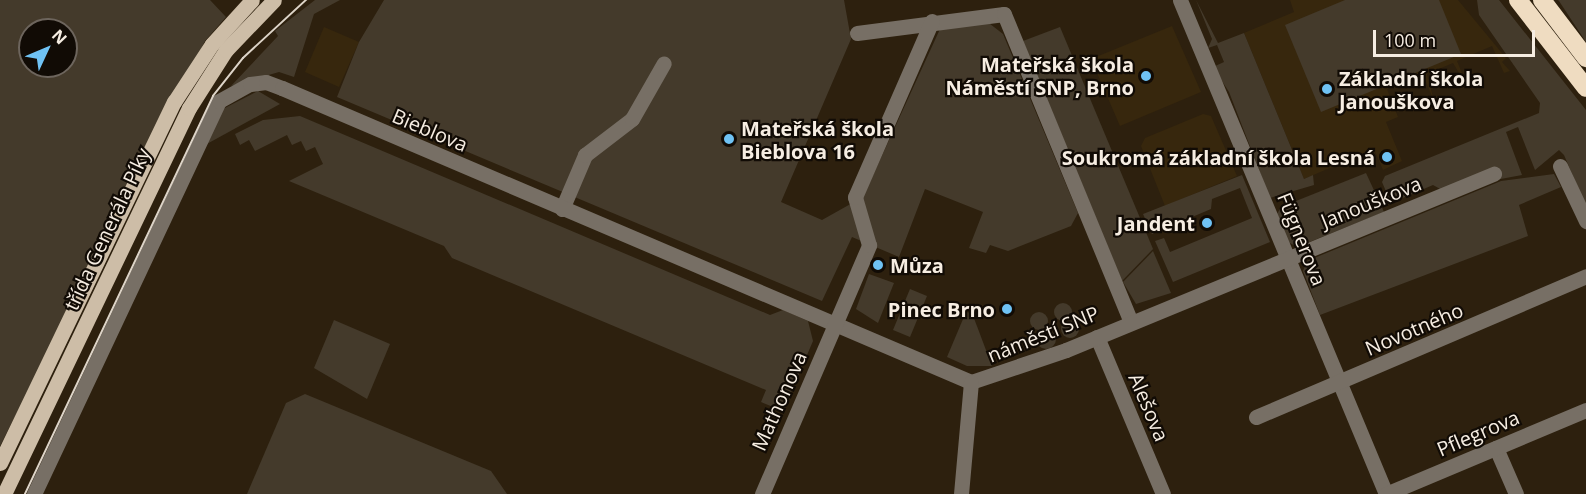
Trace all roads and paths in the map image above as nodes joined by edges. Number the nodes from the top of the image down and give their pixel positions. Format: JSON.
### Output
{"nodes":[{"id":1,"x":252,"y":0,"type":"edge"},
{"id":2,"x":274,"y":0,"type":"edge"},
{"id":3,"x":1180,"y":0,"type":"edge"},
{"id":4,"x":1518,"y":0,"type":"edge"},
{"id":5,"x":1542,"y":0,"type":"edge"},
{"id":6,"x":932,"y":21,"type":"junction"},
{"id":7,"x":857,"y":33,"type":"dead end"},
{"id":8,"x":1586,"y":58,"type":"edge"},
{"id":9,"x":664,"y":63,"type":"dead end"},
{"id":10,"x":1586,"y":88,"type":"edge"},
{"id":11,"x":1560,"y":166,"type":"dead end"},
{"id":12,"x":1494,"y":174,"type":"dead end"},
{"id":13,"x":562,"y":209,"type":"junction"},
{"id":14,"x":1586,"y":221,"type":"edge"},
{"id":15,"x":1287,"y":258,"type":"junction"},
{"id":16,"x":1586,"y":276,"type":"edge"},
{"id":17,"x":1130,"y":320,"type":"junction"},
{"id":18,"x":836,"y":325,"type":"junction"},
{"id":19,"x":1097,"y":337,"type":"junction"},
{"id":20,"x":971,"y":382,"type":"junction"},
{"id":21,"x":1340,"y":382,"type":"junction"},
{"id":22,"x":1586,"y":410,"type":"edge"},
{"id":23,"x":1256,"y":417,"type":"dead end"},
{"id":24,"x":1496,"y":448,"type":"junction"},
{"id":25,"x":0,"y":463,"type":"edge"},
{"id":26,"x":4,"y":494,"type":"edge"},
{"id":27,"x":34,"y":494,"type":"edge"},
{"id":28,"x":762,"y":494,"type":"edge"},
{"id":29,"x":961,"y":494,"type":"edge"},
{"id":30,"x":1163,"y":494,"type":"edge"},
{"id":31,"x":1386,"y":494,"type":"edge"},
{"id":32,"x":1516,"y":494,"type":"edge"}],
"edges":[{"from":1,"to":25,"type":"main road","name":"třída Generála Píky"},
{"from":2,"to":26,"type":"main road","name":"třída Generála Píky"},
{"from":3,"to":15,"type":"street","name":"Fügnerova"},
{"from":4,"to":10,"type":"highway"},
{"from":5,"to":8,"type":"highway"},
{"from":6,"to":7,"type":"street","name":"náměstí SNP"},
{"from":6,"to":17,"type":"street","name":"náměstí SNP"},
{"from":6,"to":18,"type":"street"},
{"from":9,"to":13,"type":"street"},
{"from":11,"to":14,"type":"street"},
{"from":12,"to":15,"type":"street","name":"Janouškova"},
{"from":13,"to":18,"type":"street","name":"Bieblova"},
{"from":13,"to":27,"type":"street","name":"Bieblova"},
{"from":15,"to":17,"type":"street","name":"Janouškova"},
{"from":15,"to":21,"type":"street","name":"Fügnerova"},
{"from":16,"to":21,"type":"street","name":"Novotného"},
{"from":17,"to":19,"type":"street","name":"náměstí SNP"},
{"from":18,"to":20,"type":"street","name":"náměstí SNP"},
{"from":18,"to":28,"type":"street","name":"Mathonova"},
{"from":19,"to":20,"type":"street","name":"náměstí SNP"},
{"from":19,"to":30,"type":"street","name":"Alešova"},
{"from":20,"to":29,"type":"street"},
{"from":21,"to":23,"type":"street","name":"Novotného"},
{"from":21,"to":31,"type":"street","name":"Fügnerova"},
{"from":22,"to":24,"type":"street","name":"Pflegrova"},
{"from":24,"to":31,"type":"street","name":"Pflegrova"},
{"from":24,"to":32,"type":"street"}]}
